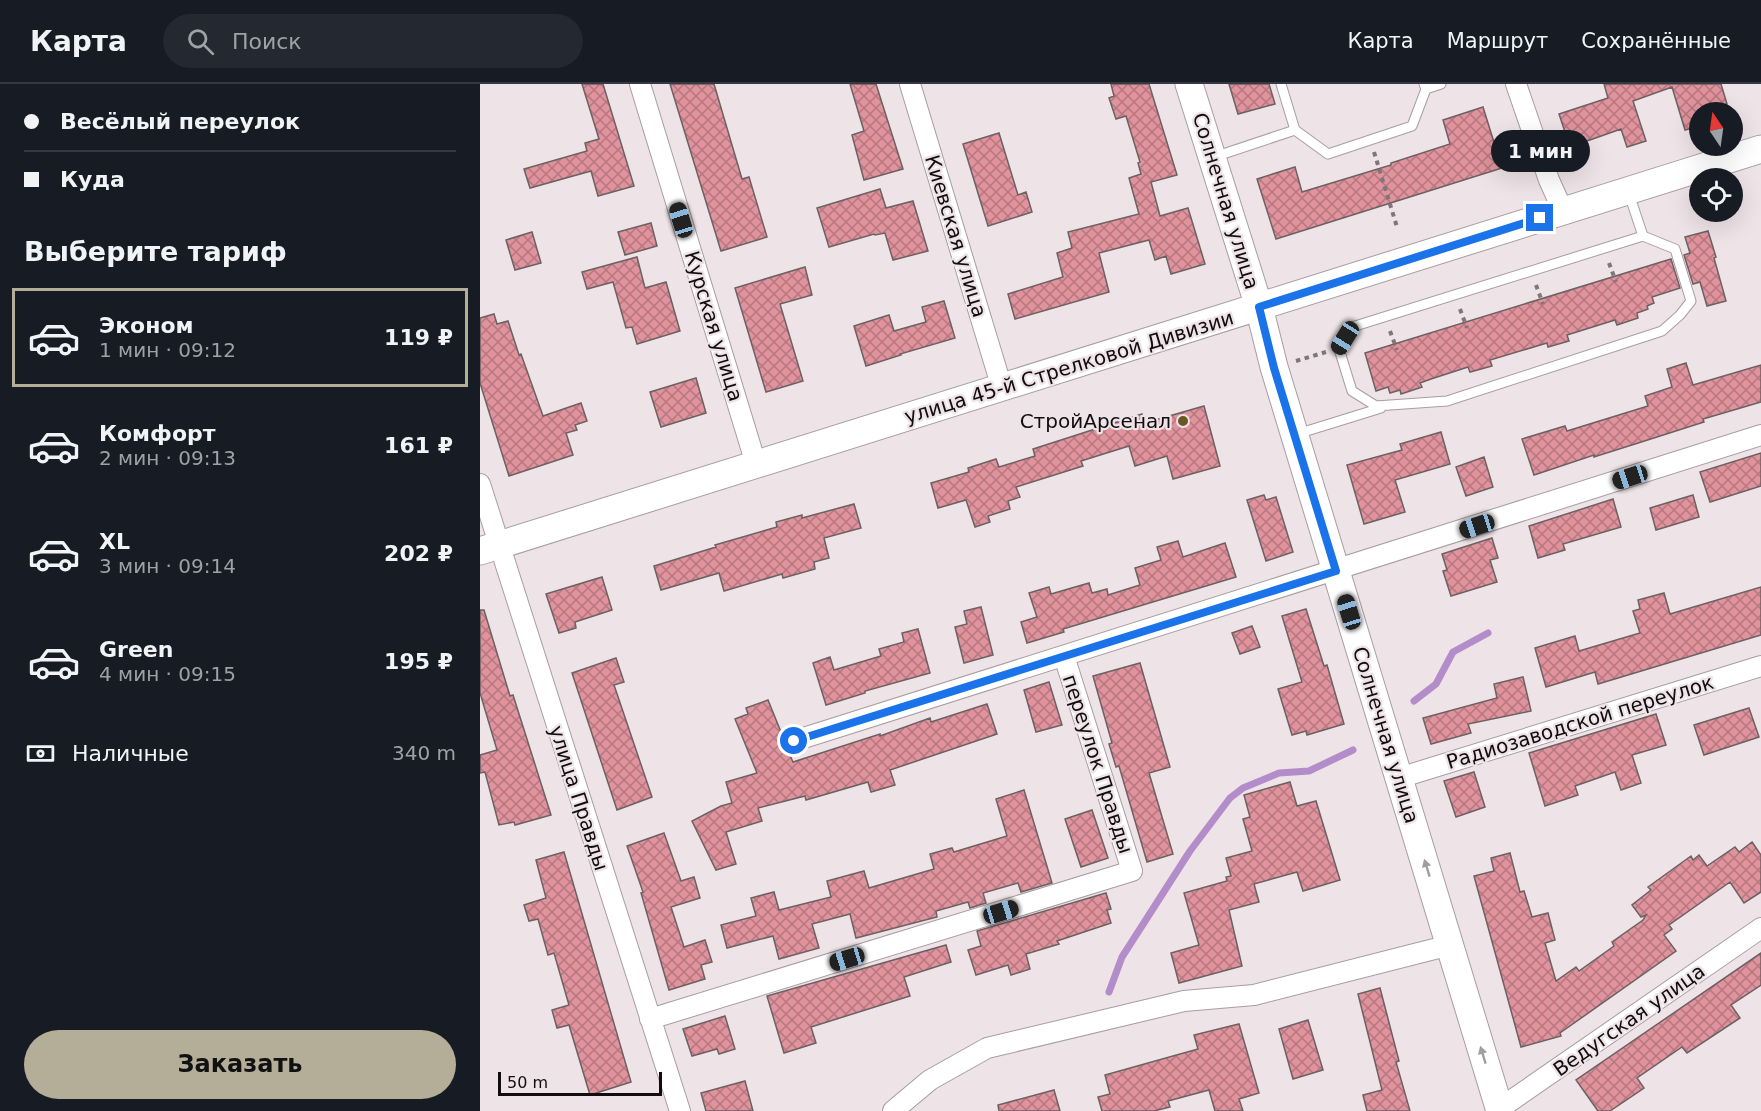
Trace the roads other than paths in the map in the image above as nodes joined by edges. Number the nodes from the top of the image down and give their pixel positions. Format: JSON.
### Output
{"nodes":[{"id":1,"x":640,"y":84,"type":"edge"},
{"id":2,"x":910,"y":84,"type":"edge"},
{"id":3,"x":1189,"y":84,"type":"edge"},
{"id":4,"x":1281,"y":84,"type":"edge"},
{"id":5,"x":1441,"y":84,"type":"edge"},
{"id":6,"x":1516,"y":84,"type":"edge"},
{"id":7,"x":1425,"y":87,"type":"edge"},
{"id":8,"x":1295,"y":130,"type":"junction"},
{"id":9,"x":1761,"y":149,"type":"edge"},
{"id":10,"x":1212,"y":157,"type":"junction"},
{"id":11,"x":1629,"y":191,"type":"junction"},
{"id":12,"x":1563,"y":211,"type":"junction"},
{"id":13,"x":1643,"y":236,"type":"junction"},
{"id":14,"x":1259,"y":307,"type":"junction"},
{"id":15,"x":1002,"y":388,"type":"junction"},
{"id":16,"x":1392,"y":405,"type":"junction"},
{"id":17,"x":1295,"y":435,"type":"junction"},
{"id":18,"x":1761,"y":435,"type":"edge"},
{"id":19,"x":756,"y":464,"type":"junction"},
{"id":20,"x":480,"y":484,"type":"edge"},
{"id":21,"x":490,"y":548,"type":"edge"},
{"id":22,"x":1336,"y":571,"type":"junction"},
{"id":23,"x":1064,"y":656,"type":"junction"},
{"id":24,"x":1761,"y":666,"type":"edge"},
{"id":25,"x":794,"y":741,"type":"dead end"},
{"id":26,"x":1399,"y":778,"type":"junction"},
{"id":27,"x":1761,"y":928,"type":"edge"},
{"id":28,"x":1450,"y":945,"type":"junction"},
{"id":29,"x":650,"y":1019,"type":"junction"},
{"id":30,"x":1499,"y":1110,"type":"edge"},
{"id":31,"x":680,"y":1111,"type":"edge"},
{"id":32,"x":893,"y":1111,"type":"edge"}],
"edges":[{"from":1,"to":19,"type":"street","name":"Курская улица"},
{"from":2,"to":15,"type":"street","name":"Киевская улица"},
{"from":3,"to":10,"type":"main road","name":"Солнечная улица"},
{"from":4,"to":8,"type":"lane"},
{"from":5,"to":7,"type":"lane"},
{"from":6,"to":12,"type":"street"},
{"from":7,"to":8,"type":"lane"},
{"from":8,"to":10,"type":"lane"},
{"from":9,"to":11,"type":"main road","name":"улица 45-й Стрелковой Дивизии"},
{"from":10,"to":14,"type":"main road","name":"Солнечная улица"},
{"from":11,"to":12,"type":"main road","name":"улица 45-й Стрелковой Дивизии"},
{"from":11,"to":13,"type":"lane"},
{"from":12,"to":14,"type":"main road","name":"улица 45-й Стрелковой Дивизии"},
{"from":13,"to":16,"type":"lane"},
{"from":13,"to":16,"type":"lane"},
{"from":14,"to":15,"type":"main road","name":"улица 45-й Стрелковой Дивизии"},
{"from":14,"to":17,"type":"main road","name":"Солнечная улица"},
{"from":15,"to":19,"type":"main road","name":"улица 45-й Стрелковой Дивизии"},
{"from":16,"to":17,"type":"lane"},
{"from":17,"to":22,"type":"main road","name":"Солнечная улица"},
{"from":18,"to":22,"type":"street"},
{"from":19,"to":21,"type":"main road","name":"улица 45-й Стрелковой Дивизии"},
{"from":20,"to":21,"type":"street","name":"улица Правды"},
{"from":21,"to":29,"type":"street","name":"улица Правды"},
{"from":22,"to":23,"type":"street"},
{"from":22,"to":26,"type":"main road","name":"Солнечная улица"},
{"from":23,"to":25,"type":"street"},
{"from":23,"to":29,"type":"street","name":"переулок Правды"},
{"from":24,"to":26,"type":"street","name":"Радиозаводской переулок"},
{"from":28,"to":26,"type":"main road","name":"Солнечная улица","one_way":true},
{"from":27,"to":30,"type":"street","name":"Ведугская улица"},
{"from":30,"to":28,"type":"main road","name":"Солнечная улица","one_way":true},
{"from":28,"to":32,"type":"street"},
{"from":29,"to":31,"type":"street","name":"улица Правды"}]}
